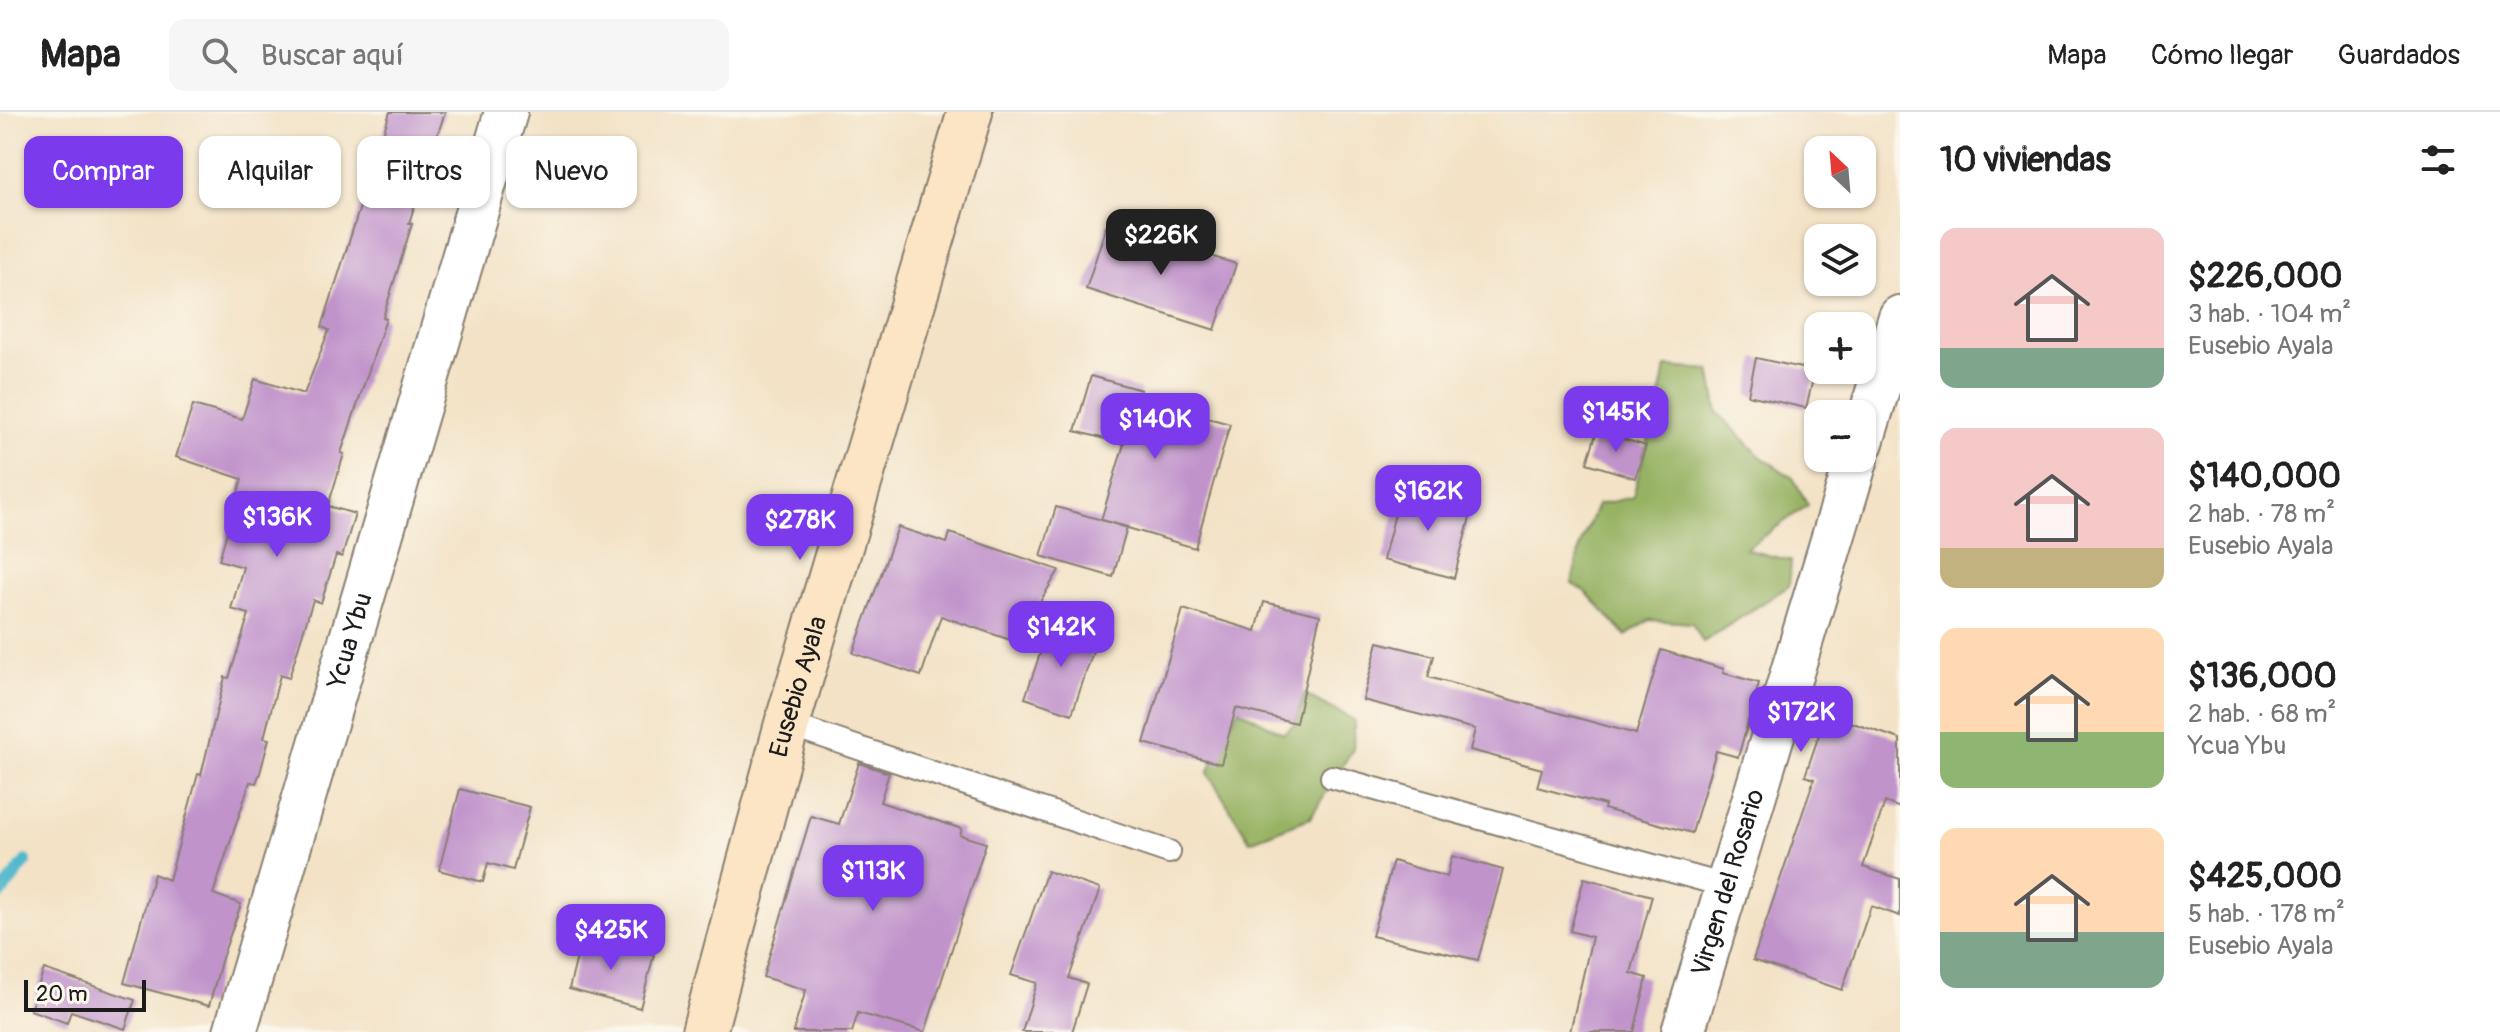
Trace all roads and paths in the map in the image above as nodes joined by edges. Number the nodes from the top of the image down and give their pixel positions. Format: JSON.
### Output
{"nodes":[{"id":1,"x":506,"y":112,"type":"edge"},
{"id":2,"x":970,"y":112,"type":"edge"},
{"id":3,"x":1900,"y":317,"type":"edge"},
{"id":4,"x":1875,"y":400,"type":"edge"},
{"id":5,"x":1853,"y":472,"type":"edge"},
{"id":6,"x":787,"y":724,"type":"junction"},
{"id":7,"x":1332,"y":777,"type":"dead end"},
{"id":8,"x":1169,"y":852,"type":"dead end"},
{"id":9,"x":1726,"y":886,"type":"junction"},
{"id":10,"x":235,"y":1032,"type":"edge"},
{"id":11,"x":704,"y":1032,"type":"edge"},
{"id":12,"x":1683,"y":1032,"type":"edge"}],
"edges":[{"from":1,"to":10,"type":"street","name":"Ycua Ybu"},
{"from":2,"to":6,"type":"main road","name":"Eusebio Ayala"},
{"from":3,"to":4,"type":"street"},
{"from":5,"to":9,"type":"street","name":"Virgen del Rosario"},
{"from":6,"to":8,"type":"lane"},
{"from":6,"to":11,"type":"main road","name":"Eusebio Ayala"},
{"from":7,"to":9,"type":"lane"},
{"from":9,"to":12,"type":"street","name":"Virgen del Rosario"}]}
